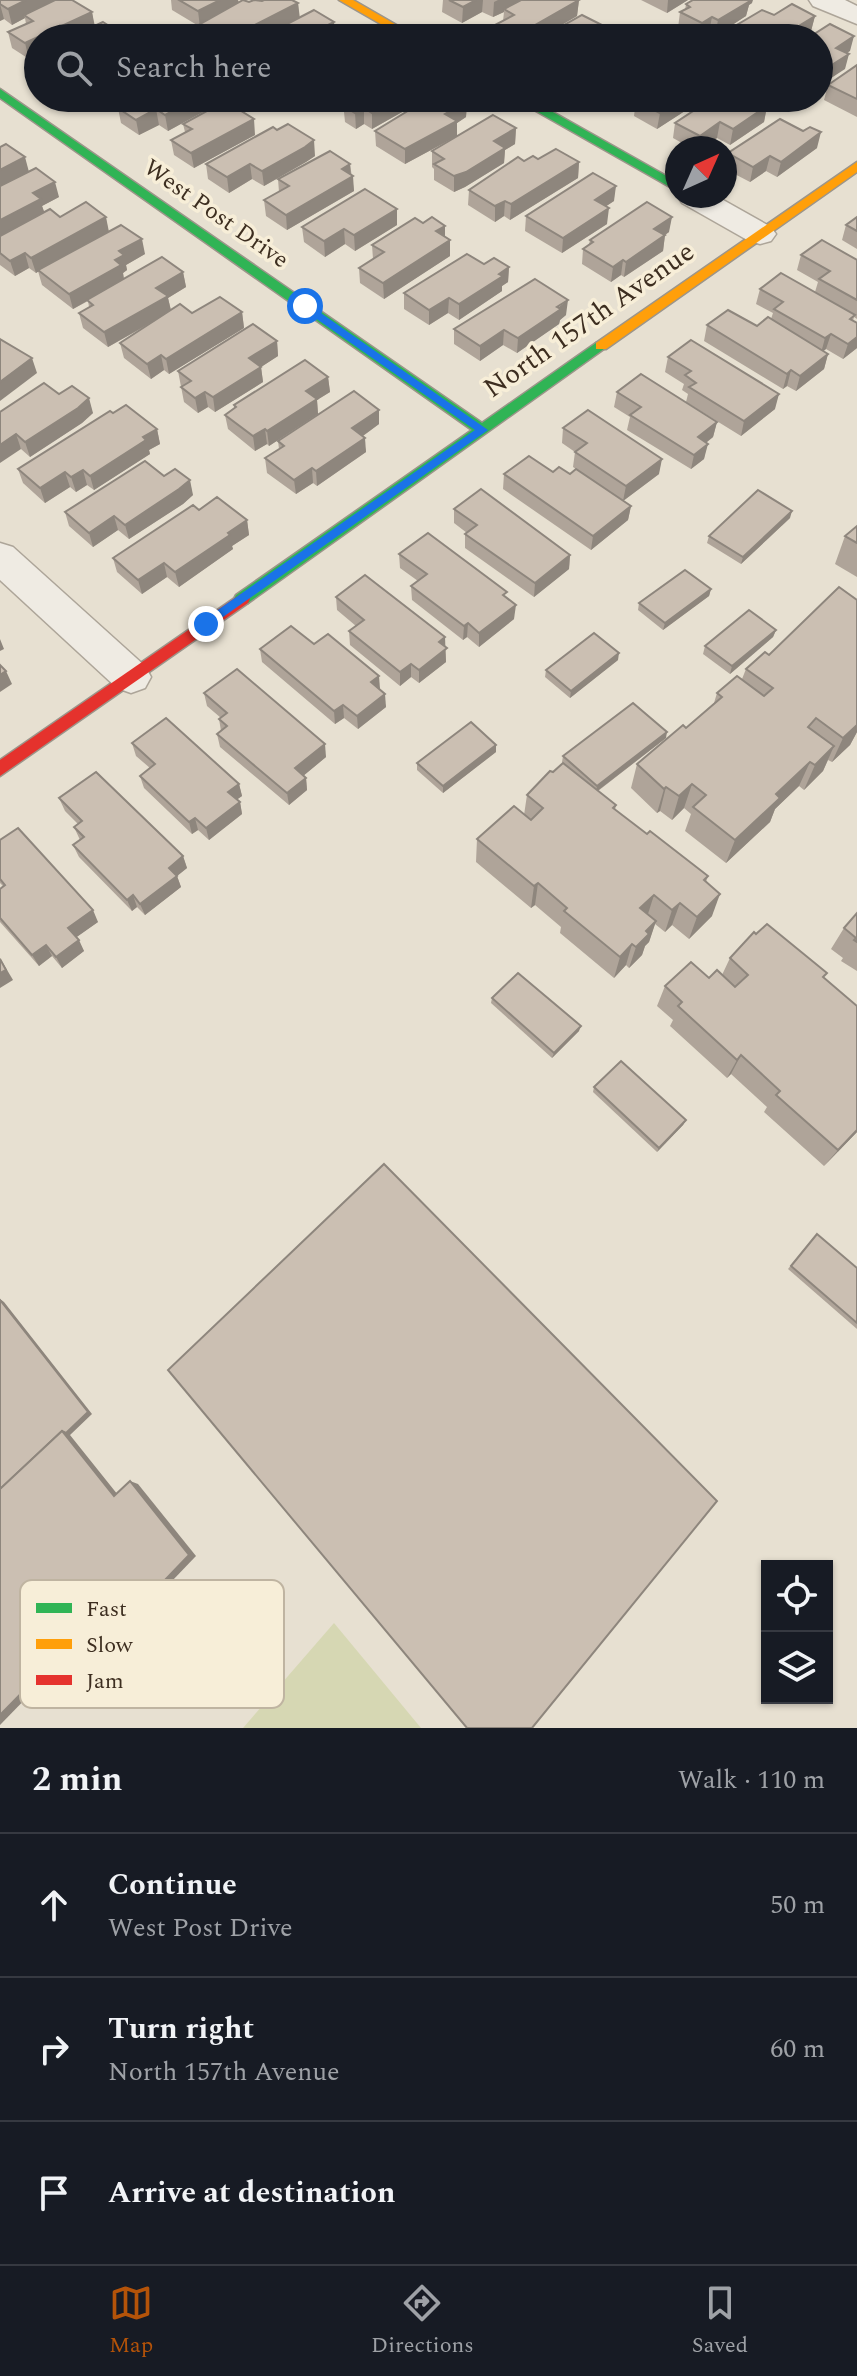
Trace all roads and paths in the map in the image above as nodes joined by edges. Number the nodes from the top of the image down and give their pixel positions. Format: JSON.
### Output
{"nodes":[{"id":1,"x":345,"y":0,"type":"edge"},
{"id":2,"x":823,"y":0,"type":"edge"},
{"id":3,"x":857,"y":16,"type":"edge"},
{"id":4,"x":388,"y":24,"type":"edge"},
{"id":5,"x":0,"y":93,"type":"edge"},
{"id":6,"x":24,"y":110,"type":"edge"},
{"id":7,"x":27,"y":112,"type":"edge"},
{"id":8,"x":544,"y":112,"type":"edge"},
{"id":9,"x":857,"y":166,"type":"edge"},
{"id":10,"x":665,"y":180,"type":"edge"},
{"id":11,"x":714,"y":208,"type":"edge"},
{"id":12,"x":760,"y":234,"type":"junction"},
{"id":13,"x":482,"y":430,"type":"junction"},
{"id":14,"x":0,"y":557,"type":"edge"},
{"id":15,"x":131,"y":677,"type":"junction"},
{"id":16,"x":0,"y":769,"type":"edge"}],
"edges":[{"from":1,"to":4,"type":"street"},
{"from":2,"to":3,"type":"street"},
{"from":5,"to":6,"type":"street","name":"West Post Drive"},
{"from":7,"to":13,"type":"street","name":"West Post Drive"},
{"from":8,"to":10,"type":"street"},
{"from":9,"to":12,"type":"street","name":"North 157th Avenue"},
{"from":11,"to":12,"type":"street"},
{"from":12,"to":13,"type":"street","name":"North 157th Avenue"},
{"from":13,"to":15,"type":"street","name":"North 157th Avenue"},
{"from":14,"to":15,"type":"street"},
{"from":15,"to":16,"type":"street","name":"North 157th Avenue"}]}
